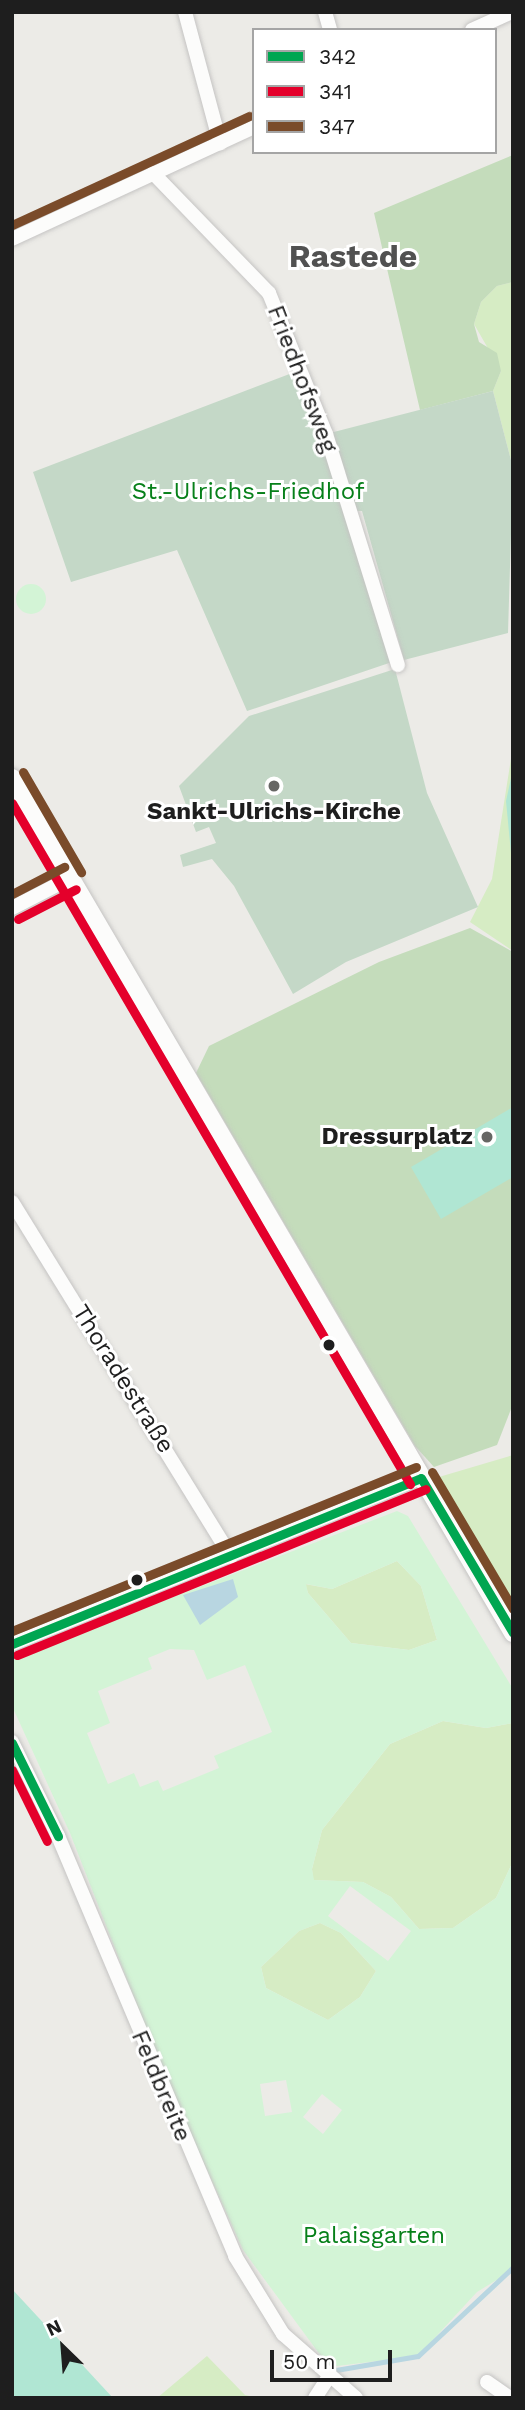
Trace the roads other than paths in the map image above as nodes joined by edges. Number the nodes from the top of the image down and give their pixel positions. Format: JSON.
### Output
{"nodes":[{"id":1,"x":185,"y":12,"type":"edge"},
{"id":2,"x":512,"y":12,"type":"edge"},
{"id":3,"x":477,"y":28,"type":"edge"},
{"id":4,"x":252,"y":128,"type":"edge"},
{"id":5,"x":220,"y":143,"type":"junction"},
{"id":6,"x":153,"y":173,"type":"junction"},
{"id":7,"x":12,"y":239,"type":"edge"},
{"id":8,"x":398,"y":665,"type":"dead end"},
{"id":9,"x":12,"y":778,"type":"edge"},
{"id":10,"x":70,"y":878,"type":"junction"},
{"id":11,"x":12,"y":908,"type":"edge"},
{"id":12,"x":12,"y":1202,"type":"edge"},
{"id":13,"x":421,"y":1478,"type":"junction"},
{"id":14,"x":231,"y":1557,"type":"junction"},
{"id":15,"x":513,"y":1633,"type":"edge"},
{"id":16,"x":12,"y":1644,"type":"edge"},
{"id":17,"x":12,"y":1742,"type":"edge"},
{"id":18,"x":328,"y":2378,"type":"junction"},
{"id":19,"x":487,"y":2382,"type":"dead end"},
{"id":20,"x":315,"y":2398,"type":"edge"},
{"id":21,"x":356,"y":2398,"type":"edge"},
{"id":22,"x":510,"y":2398,"type":"edge"}],
"edges":[{"from":1,"to":5,"type":"street"},
{"from":2,"to":3,"type":"street"},
{"from":4,"to":5,"type":"street"},
{"from":5,"to":6,"type":"street"},
{"from":6,"to":7,"type":"street"},
{"from":6,"to":8,"type":"street","name":"Friedhofsweg"},
{"from":9,"to":10,"type":"street"},
{"from":10,"to":11,"type":"street"},
{"from":10,"to":13,"type":"street"},
{"from":12,"to":14,"type":"street","name":"Thoradestraße"},
{"from":13,"to":14,"type":"street"},
{"from":13,"to":15,"type":"street"},
{"from":14,"to":16,"type":"street"},
{"from":17,"to":18,"type":"street","name":"Feldbreite"},
{"from":18,"to":20,"type":"street"},
{"from":18,"to":21,"type":"street","name":"Feldbreite"},
{"from":19,"to":22,"type":"street"}]}
